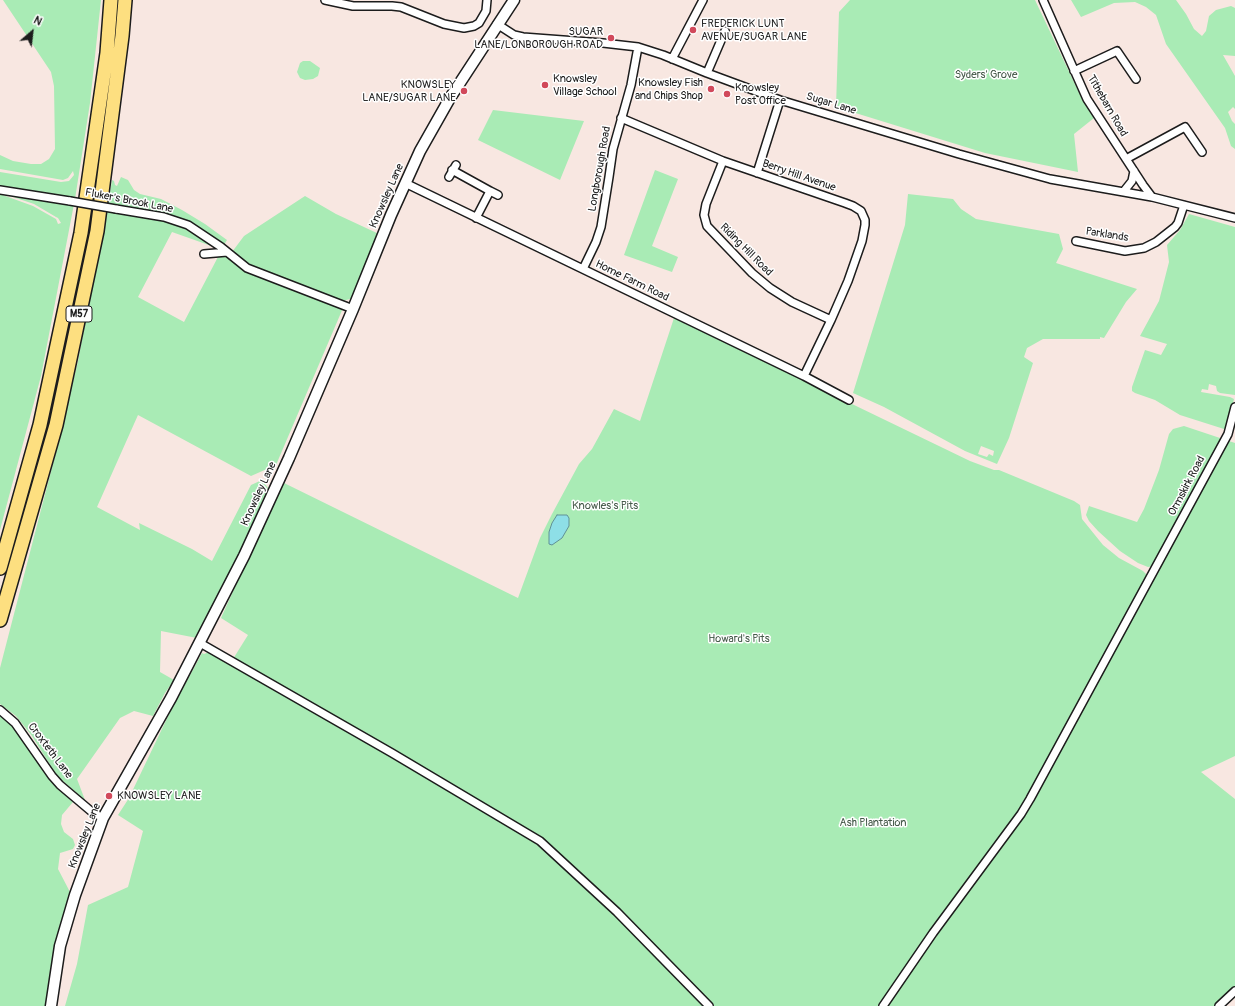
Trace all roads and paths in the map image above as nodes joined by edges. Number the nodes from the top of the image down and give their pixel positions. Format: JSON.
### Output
{"nodes":[{"id":1,"x":111,"y":0,"type":"edge"},
{"id":2,"x":125,"y":0,"type":"edge"},
{"id":3,"x":325,"y":0,"type":"edge"},
{"id":4,"x":487,"y":0,"type":"edge"},
{"id":5,"x":514,"y":0,"type":"edge"},
{"id":6,"x":703,"y":0,"type":"edge"},
{"id":7,"x":1043,"y":0,"type":"edge"},
{"id":8,"x":497,"y":24,"type":"junction"},
{"id":9,"x":725,"y":31,"type":"dead end"},
{"id":10,"x":638,"y":48,"type":"junction"},
{"id":11,"x":672,"y":59,"type":"junction"},
{"id":12,"x":1074,"y":71,"type":"junction"},
{"id":13,"x":707,"y":73,"type":"junction"},
{"id":14,"x":1136,"y":80,"type":"dead end"},
{"id":15,"x":780,"y":100,"type":"junction"},
{"id":16,"x":621,"y":118,"type":"junction"},
{"id":17,"x":1202,"y":152,"type":"dead end"},
{"id":18,"x":1126,"y":159,"type":"junction"},
{"id":19,"x":724,"y":161,"type":"junction"},
{"id":20,"x":452,"y":170,"type":"dead end"},
{"id":21,"x":1134,"y":171,"type":"junction"},
{"id":22,"x":757,"y":173,"type":"junction"},
{"id":23,"x":406,"y":183,"type":"junction"},
{"id":24,"x":0,"y":190,"type":"edge"},
{"id":25,"x":490,"y":190,"type":"junction"},
{"id":26,"x":1124,"y":192,"type":"junction"},
{"id":27,"x":498,"y":195,"type":"dead end"},
{"id":28,"x":1152,"y":197,"type":"junction"},
{"id":29,"x":1184,"y":204,"type":"junction"},
{"id":30,"x":476,"y":218,"type":"junction"},
{"id":31,"x":1235,"y":218,"type":"edge"},
{"id":32,"x":1076,"y":241,"type":"dead end"},
{"id":33,"x":227,"y":252,"type":"junction"},
{"id":34,"x":204,"y":254,"type":"dead end"},
{"id":35,"x":583,"y":269,"type":"junction"},
{"id":36,"x":353,"y":309,"type":"junction"},
{"id":37,"x":831,"y":320,"type":"junction"},
{"id":38,"x":804,"y":376,"type":"junction"},
{"id":39,"x":849,"y":400,"type":"dead end"},
{"id":40,"x":1235,"y":407,"type":"edge"},
{"id":41,"x":1228,"y":434,"type":"junction"},
{"id":42,"x":1235,"y":438,"type":"edge"},
{"id":43,"x":0,"y":568,"type":"edge"},
{"id":44,"x":0,"y":620,"type":"edge"},
{"id":45,"x":200,"y":643,"type":"junction"},
{"id":46,"x":1,"y":711,"type":"edge"},
{"id":47,"x":103,"y":818,"type":"junction"},
{"id":48,"x":1235,"y":991,"type":"edge"},
{"id":49,"x":51,"y":1006,"type":"edge"},
{"id":50,"x":709,"y":1006,"type":"edge"},
{"id":51,"x":883,"y":1006,"type":"edge"},
{"id":52,"x":1219,"y":1006,"type":"edge"}],
"edges":[{"from":1,"to":43,"type":"highway","number":"M57"},
{"from":2,"to":44,"type":"highway","number":"M57"},
{"from":3,"to":4,"type":"street"},
{"from":5,"to":8,"type":"main road","name":"Knowsley Lane"},
{"from":6,"to":11,"type":"street"},
{"from":7,"to":12,"type":"street","name":"Tithebarn Road"},
{"from":8,"to":10,"type":"street","name":"Sugar Lane"},
{"from":8,"to":23,"type":"main road","name":"Knowsley Lane"},
{"from":9,"to":13,"type":"street"},
{"from":10,"to":11,"type":"street","name":"Sugar Lane"},
{"from":10,"to":16,"type":"street","name":"Longborough Road"},
{"from":11,"to":13,"type":"street","name":"Sugar Lane"},
{"from":12,"to":14,"type":"street"},
{"from":12,"to":18,"type":"street","name":"Tithebarn Road"},
{"from":13,"to":15,"type":"street","name":"Sugar Lane"},
{"from":15,"to":22,"type":"street"},
{"from":15,"to":26,"type":"street","name":"Sugar Lane"},
{"from":16,"to":19,"type":"street","name":"Berry Hill Avenue"},
{"from":16,"to":35,"type":"street","name":"Longborough Road"},
{"from":17,"to":18,"type":"street"},
{"from":18,"to":21,"type":"street","name":"Tithebarn Road"},
{"from":19,"to":22,"type":"street","name":"Berry Hill Avenue"},
{"from":19,"to":37,"type":"street","name":"Riding Hill Road"},
{"from":20,"to":25,"type":"street"},
{"from":21,"to":26,"type":"street"},
{"from":21,"to":28,"type":"street","name":"Tithebarn Road"},
{"from":22,"to":37,"type":"street","name":"Berry Hill Avenue"},
{"from":23,"to":30,"type":"street","name":"Home Farm Road"},
{"from":23,"to":36,"type":"main road","name":"Knowsley Lane"},
{"from":24,"to":33,"type":"street","name":"Fluker's Brook Lane","bridge":true},
{"from":25,"to":27,"type":"street"},
{"from":25,"to":30,"type":"street"},
{"from":26,"to":28,"type":"street","name":"Sugar Lane"},
{"from":28,"to":29,"type":"street","name":"Sugar Lane"},
{"from":29,"to":31,"type":"street","name":"Sugar Lane"},
{"from":29,"to":32,"type":"street","name":"Parklands"},
{"from":30,"to":35,"type":"street","name":"Home Farm Road"},
{"from":33,"to":34,"type":"street"},
{"from":33,"to":36,"type":"street","name":"Fluker's Brook Lane"},
{"from":35,"to":38,"type":"street","name":"Home Farm Road"},
{"from":36,"to":45,"type":"main road","name":"Knowsley Lane"},
{"from":37,"to":38,"type":"street","name":"Berry Hill Avenue"},
{"from":38,"to":39,"type":"street","name":"Home Farm Road"},
{"from":40,"to":41,"type":"street","name":"Ormskirk Road"},
{"from":41,"to":42,"type":"street"},
{"from":41,"to":51,"type":"street","name":"Ormskirk Road"},
{"from":45,"to":47,"type":"main road","name":"Knowsley Lane"},
{"from":45,"to":50,"type":"street"},
{"from":46,"to":47,"type":"street","name":"Croxteth Lane"},
{"from":47,"to":49,"type":"main road","name":"Knowsley Lane"},
{"from":48,"to":52,"type":"street"}]}
